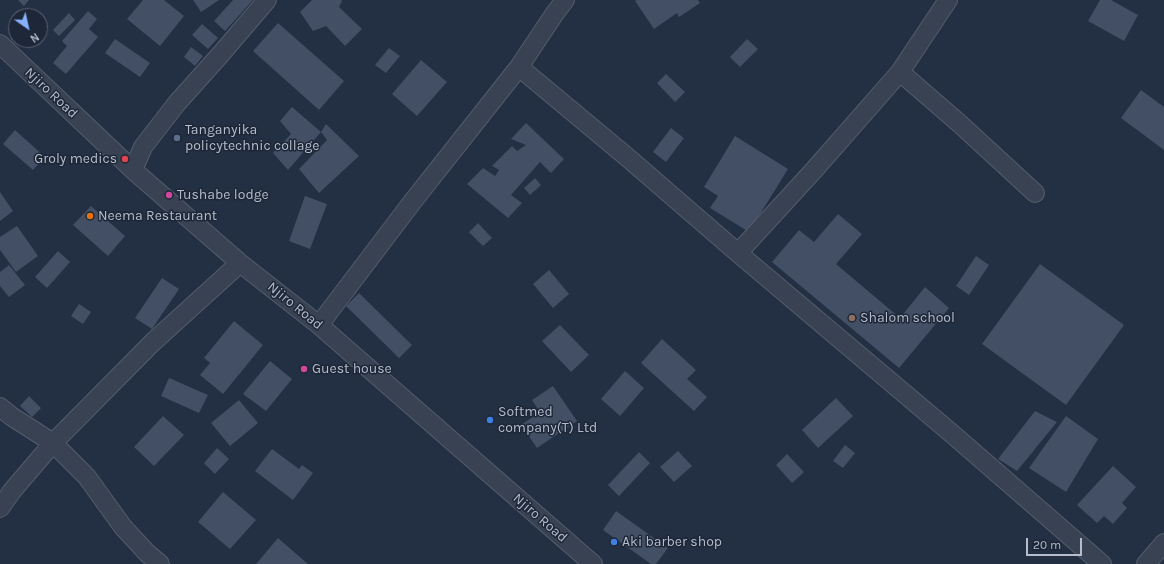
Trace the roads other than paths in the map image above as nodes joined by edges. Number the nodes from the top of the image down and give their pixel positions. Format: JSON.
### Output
{"nodes":[{"id":1,"x":267,"y":0,"type":"edge"},
{"id":2,"x":566,"y":0,"type":"edge"},
{"id":3,"x":948,"y":0,"type":"edge"},
{"id":4,"x":0,"y":44,"type":"edge"},
{"id":5,"x":519,"y":67,"type":"junction"},
{"id":6,"x":900,"y":72,"type":"junction"},
{"id":7,"x":133,"y":170,"type":"junction"},
{"id":8,"x":1035,"y":193,"type":"dead end"},
{"id":9,"x":738,"y":253,"type":"junction"},
{"id":10,"x":240,"y":263,"type":"junction"},
{"id":11,"x":318,"y":325,"type":"junction"},
{"id":12,"x":0,"y":407,"type":"edge"},
{"id":13,"x":54,"y":443,"type":"junction"},
{"id":14,"x":0,"y":508,"type":"edge"},
{"id":15,"x":1164,"y":543,"type":"edge"},
{"id":16,"x":588,"y":562,"type":"edge"},
{"id":17,"x":160,"y":564,"type":"edge"},
{"id":18,"x":1102,"y":564,"type":"edge"},
{"id":19,"x":1146,"y":564,"type":"edge"}],
"edges":[{"from":1,"to":7,"type":"street"},
{"from":2,"to":5,"type":"street"},
{"from":3,"to":6,"type":"street"},
{"from":4,"to":7,"type":"street","name":"Njiro Road"},
{"from":5,"to":9,"type":"street"},
{"from":5,"to":11,"type":"street"},
{"from":6,"to":8,"type":"street"},
{"from":6,"to":9,"type":"street"},
{"from":7,"to":10,"type":"street","name":"Njiro Road"},
{"from":9,"to":18,"type":"street"},
{"from":10,"to":11,"type":"street","name":"Njiro Road"},
{"from":10,"to":13,"type":"street"},
{"from":11,"to":16,"type":"street","name":"Njiro Road"},
{"from":12,"to":13,"type":"street"},
{"from":13,"to":14,"type":"street"},
{"from":13,"to":17,"type":"street"},
{"from":15,"to":19,"type":"street"}]}
